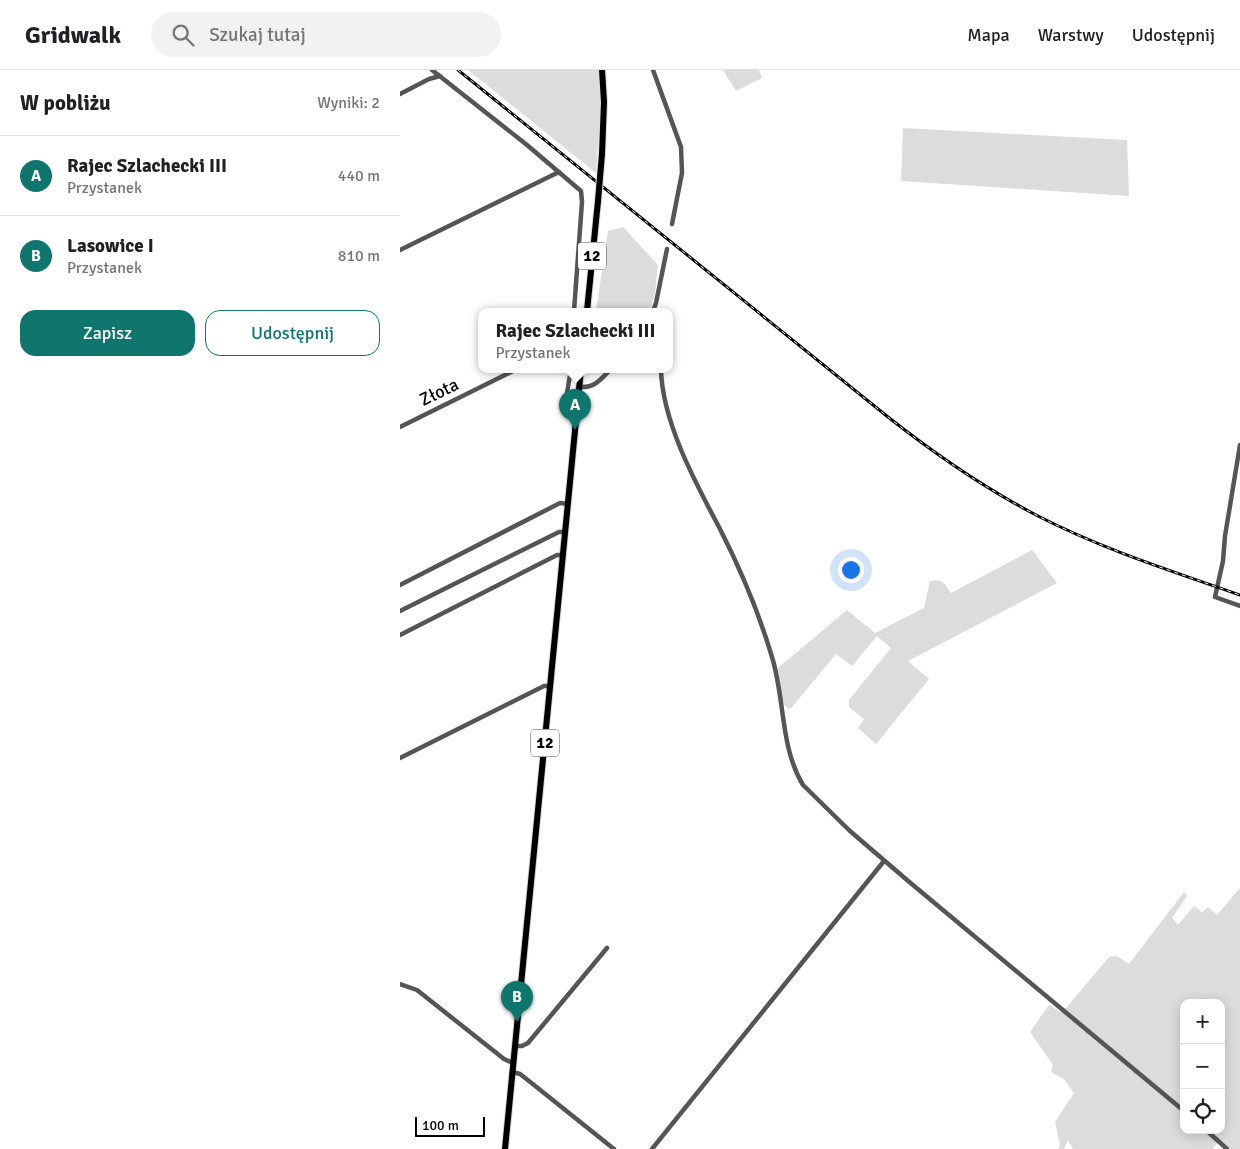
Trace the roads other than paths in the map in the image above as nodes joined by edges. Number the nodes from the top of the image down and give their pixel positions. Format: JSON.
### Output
{"nodes":[{"id":1,"x":432,"y":70,"type":"edge"},
{"id":2,"x":602,"y":70,"type":"edge"},
{"id":3,"x":652,"y":70,"type":"edge"},
{"id":4,"x":440,"y":76,"type":"junction"},
{"id":5,"x":400,"y":94,"type":"edge"},
{"id":6,"x":559,"y":172,"type":"junction"},
{"id":7,"x":672,"y":224,"type":"dead end"},
{"id":8,"x":667,"y":249,"type":"dead end"},
{"id":9,"x":400,"y":250,"type":"edge"},
{"id":10,"x":656,"y":303,"type":"junction"},
{"id":11,"x":574,"y":308,"type":"edge"},
{"id":12,"x":587,"y":308,"type":"edge"},
{"id":13,"x":654,"y":308,"type":"edge"},
{"id":14,"x":658,"y":308,"type":"edge"},
{"id":15,"x":508,"y":373,"type":"edge"},
{"id":16,"x":570,"y":373,"type":"edge"},
{"id":17,"x":581,"y":373,"type":"edge"},
{"id":18,"x":607,"y":373,"type":"edge"},
{"id":19,"x":661,"y":373,"type":"edge"},
{"id":20,"x":580,"y":387,"type":"junction"},
{"id":21,"x":577,"y":412,"type":"junction"},
{"id":22,"x":400,"y":427,"type":"edge"},
{"id":23,"x":1240,"y":445,"type":"edge"},
{"id":24,"x":568,"y":504,"type":"junction"},
{"id":25,"x":565,"y":532,"type":"junction"},
{"id":26,"x":563,"y":554,"type":"junction"},
{"id":27,"x":400,"y":585,"type":"edge"},
{"id":28,"x":1240,"y":606,"type":"edge"},
{"id":29,"x":400,"y":611,"type":"edge"},
{"id":30,"x":400,"y":635,"type":"edge"},
{"id":31,"x":550,"y":686,"type":"junction"},
{"id":32,"x":400,"y":758,"type":"edge"},
{"id":33,"x":884,"y":861,"type":"junction"},
{"id":34,"x":607,"y":948,"type":"dead end"},
{"id":35,"x":400,"y":984,"type":"edge"},
{"id":36,"x":515,"y":1046,"type":"junction"},
{"id":37,"x":513,"y":1063,"type":"junction"},
{"id":38,"x":512,"y":1072,"type":"junction"},
{"id":39,"x":1180,"y":1108,"type":"edge"},
{"id":40,"x":1210,"y":1134,"type":"edge"},
{"id":41,"x":505,"y":1149,"type":"edge"},
{"id":42,"x":614,"y":1149,"type":"edge"},
{"id":43,"x":652,"y":1149,"type":"edge"},
{"id":44,"x":1226,"y":1149,"type":"edge"}],
"edges":[{"from":1,"to":4,"type":"street"},
{"from":2,"to":12,"type":"main road","number":"12","bridge":true},
{"from":3,"to":7,"type":"street"},
{"from":4,"to":5,"type":"street"},
{"from":4,"to":6,"type":"street"},
{"from":6,"to":9,"type":"street"},
{"from":6,"to":11,"type":"street"},
{"from":8,"to":10,"type":"street"},
{"from":10,"to":13,"type":"street"},
{"from":10,"to":14,"type":"street"},
{"from":15,"to":22,"type":"street","name":"Złota"},
{"from":16,"to":21,"type":"street"},
{"from":17,"to":20,"type":"main road","number":"12"},
{"from":18,"to":20,"type":"street"},
{"from":19,"to":33,"type":"street"},
{"from":20,"to":21,"type":"main road","number":"12"},
{"from":21,"to":24,"type":"main road","number":"12"},
{"from":23,"to":28,"type":"street"},
{"from":24,"to":25,"type":"main road","number":"12"},
{"from":24,"to":27,"type":"street"},
{"from":25,"to":26,"type":"main road","number":"12"},
{"from":25,"to":29,"type":"street"},
{"from":26,"to":30,"type":"street"},
{"from":26,"to":31,"type":"main road","number":"12"},
{"from":31,"to":32,"type":"street"},
{"from":31,"to":36,"type":"main road","number":"12"},
{"from":33,"to":39,"type":"street"},
{"from":33,"to":43,"type":"street"},
{"from":34,"to":36,"type":"street"},
{"from":35,"to":37,"type":"street"},
{"from":36,"to":37,"type":"main road","number":"12"},
{"from":37,"to":38,"type":"main road","number":"12"},
{"from":38,"to":41,"type":"main road","number":"12"},
{"from":38,"to":42,"type":"street"},
{"from":40,"to":44,"type":"street"}]}
